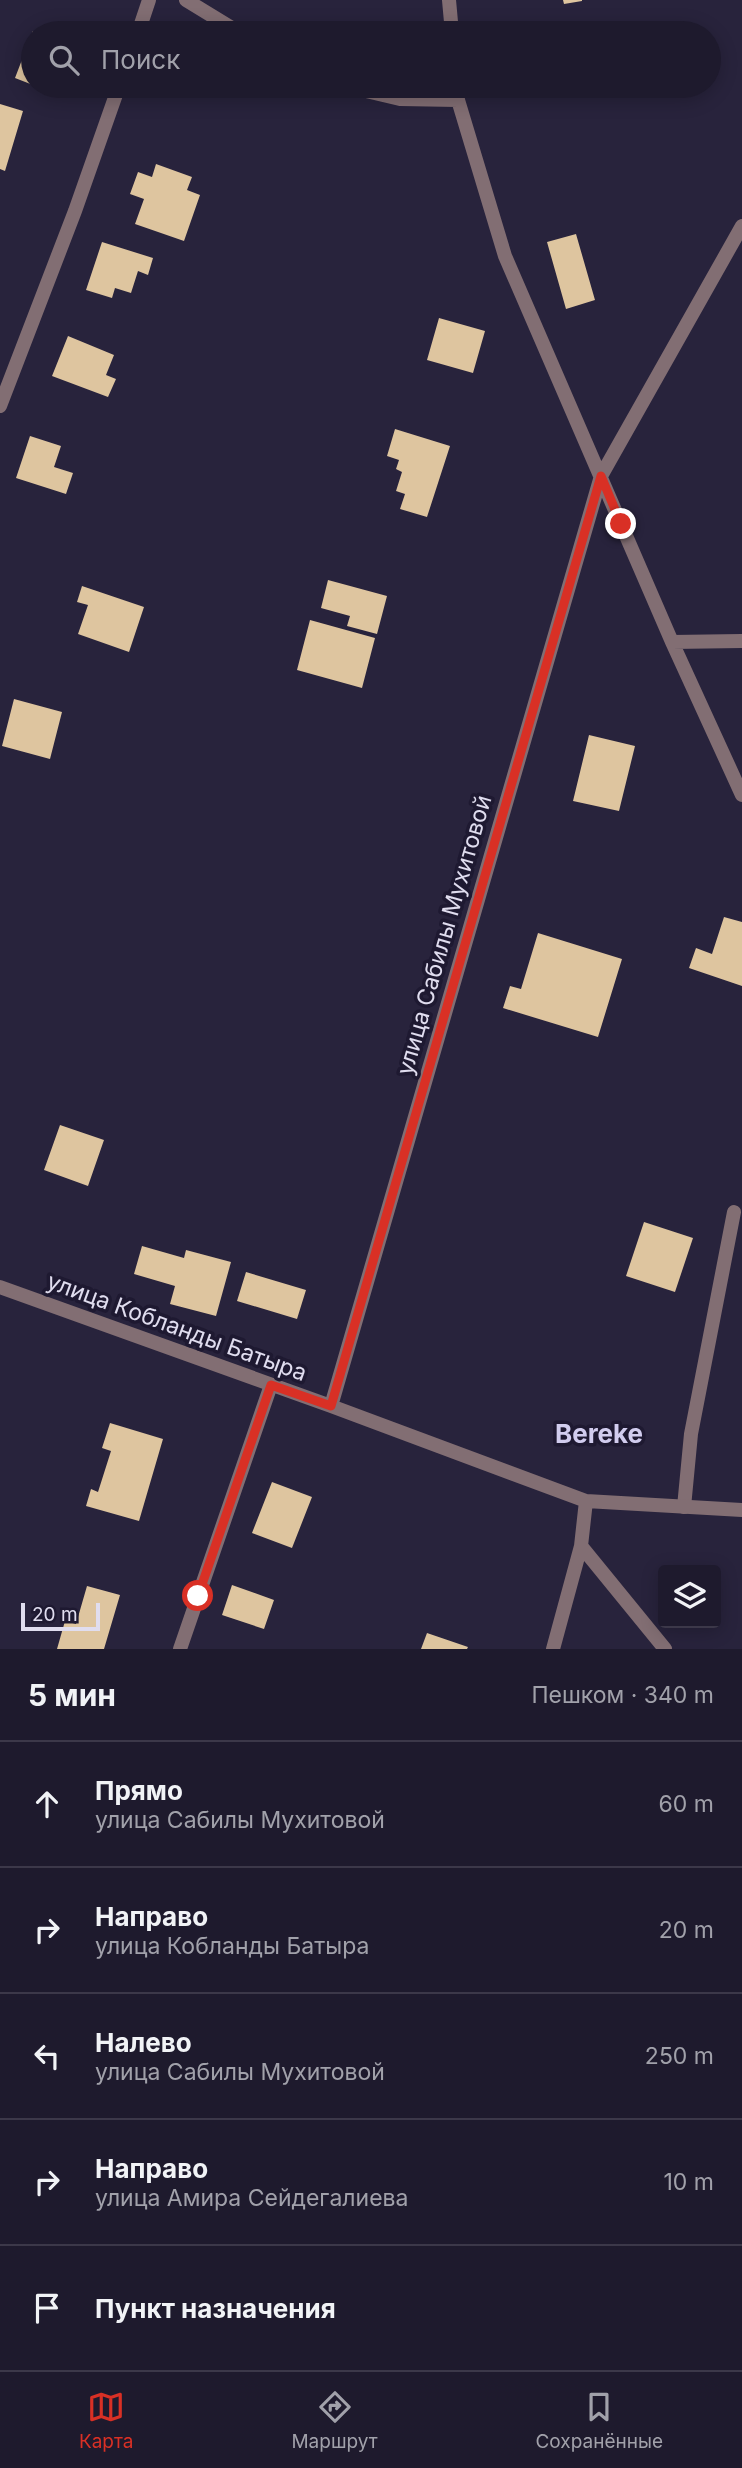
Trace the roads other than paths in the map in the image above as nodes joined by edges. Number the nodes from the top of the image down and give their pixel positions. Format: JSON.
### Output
{"nodes":[{"id":1,"x":149,"y":0,"type":"edge"},
{"id":2,"x":186,"y":0,"type":"edge"},
{"id":3,"x":449,"y":0,"type":"edge"},
{"id":4,"x":142,"y":21,"type":"edge"},
{"id":5,"x":220,"y":21,"type":"edge"},
{"id":6,"x":451,"y":21,"type":"edge"},
{"id":7,"x":115,"y":98,"type":"edge"},
{"id":8,"x":458,"y":98,"type":"edge"},
{"id":9,"x":742,"y":226,"type":"edge"},
{"id":10,"x":0,"y":406,"type":"edge"},
{"id":11,"x":601,"y":476,"type":"junction"},
{"id":12,"x":672,"y":642,"type":"junction"},
{"id":13,"x":742,"y":642,"type":"edge"},
{"id":14,"x":742,"y":795,"type":"edge"},
{"id":15,"x":734,"y":1212,"type":"dead end"},
{"id":16,"x":0,"y":1287,"type":"edge"},
{"id":17,"x":271,"y":1385,"type":"junction"},
{"id":18,"x":331,"y":1406,"type":"junction"},
{"id":19,"x":586,"y":1501,"type":"junction"},
{"id":20,"x":684,"y":1507,"type":"junction"},
{"id":21,"x":742,"y":1510,"type":"edge"},
{"id":22,"x":582,"y":1546,"type":"junction"},
{"id":23,"x":180,"y":1649,"type":"edge"},
{"id":24,"x":553,"y":1649,"type":"edge"},
{"id":25,"x":665,"y":1649,"type":"edge"}],
"edges":[{"from":1,"to":4,"type":"street"},
{"from":2,"to":5,"type":"street"},
{"from":3,"to":6,"type":"street"},
{"from":7,"to":10,"type":"street"},
{"from":8,"to":11,"type":"street"},
{"from":9,"to":11,"type":"street","name":"улица Сабилы Мухитовой"},
{"from":11,"to":12,"type":"street"},
{"from":11,"to":18,"type":"street","name":"улица Сабилы Мухитовой"},
{"from":12,"to":13,"type":"street"},
{"from":12,"to":14,"type":"street"},
{"from":15,"to":20,"type":"street"},
{"from":16,"to":17,"type":"street","name":"улица Кобланды Батыра"},
{"from":17,"to":18,"type":"street","name":"улица Кобланды Батыра"},
{"from":17,"to":23,"type":"street"},
{"from":18,"to":19,"type":"street","name":"улица Кобланды Батыра"},
{"from":19,"to":20,"type":"street","name":"улица Кобланды Батыра"},
{"from":19,"to":22,"type":"street"},
{"from":20,"to":21,"type":"street","name":"улица Кобланды Батыра"},
{"from":22,"to":24,"type":"street"},
{"from":22,"to":25,"type":"street"}]}
